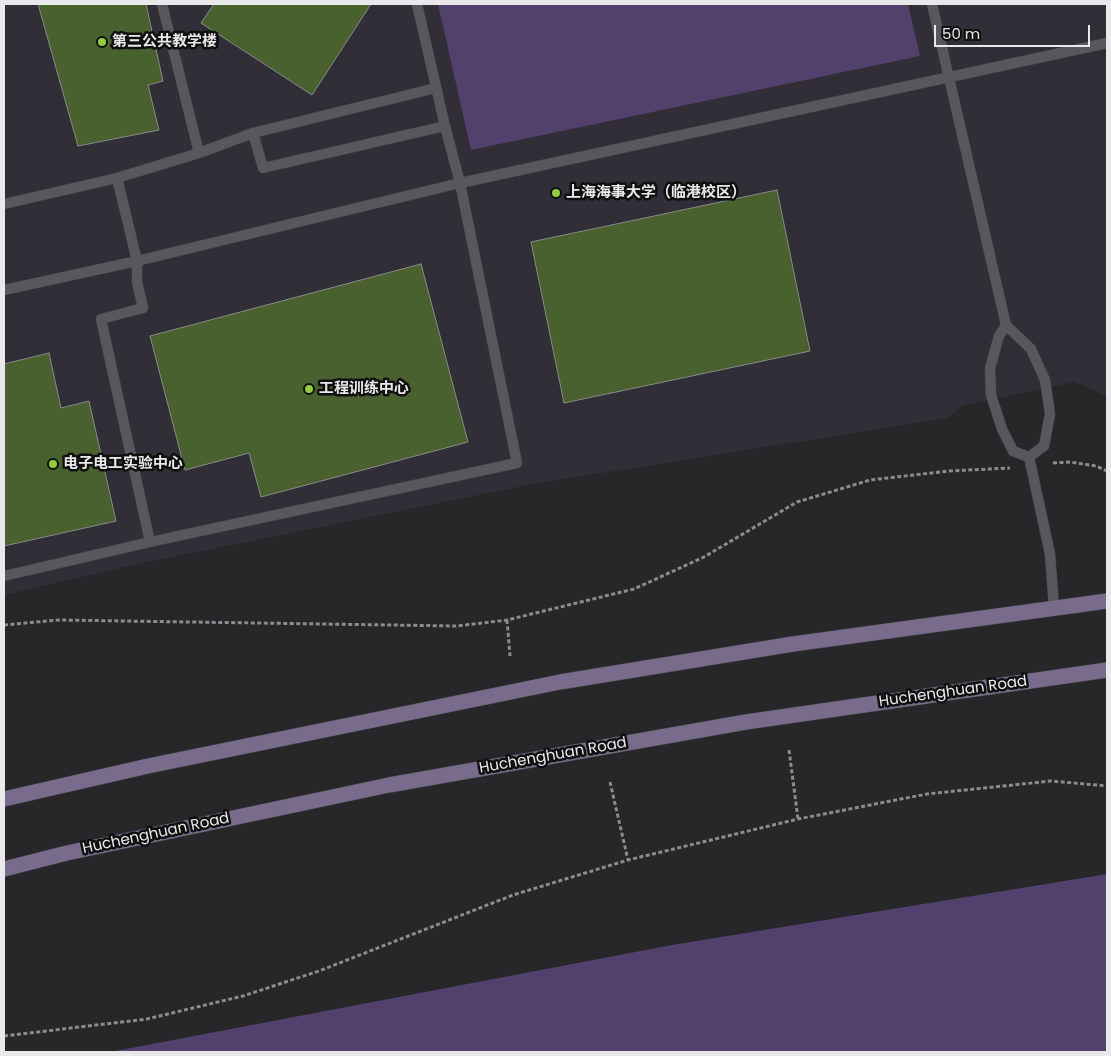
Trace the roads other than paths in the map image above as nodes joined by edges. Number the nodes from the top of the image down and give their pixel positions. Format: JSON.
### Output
{"nodes":[{"id":1,"x":162,"y":4,"type":"edge"},
{"id":2,"x":417,"y":4,"type":"edge"},
{"id":3,"x":932,"y":4,"type":"edge"},
{"id":4,"x":1107,"y":44,"type":"edge"},
{"id":5,"x":948,"y":77,"type":"junction"},
{"id":6,"x":436,"y":88,"type":"junction"},
{"id":7,"x":445,"y":126,"type":"junction"},
{"id":8,"x":253,"y":133,"type":"junction"},
{"id":9,"x":199,"y":154,"type":"junction"},
{"id":10,"x":117,"y":178,"type":"junction"},
{"id":11,"x":460,"y":183,"type":"junction"},
{"id":12,"x":4,"y":204,"type":"edge"},
{"id":13,"x":137,"y":261,"type":"junction"},
{"id":14,"x":4,"y":290,"type":"edge"},
{"id":15,"x":1006,"y":325,"type":"junction"},
{"id":16,"x":1029,"y":457,"type":"junction"},
{"id":17,"x":150,"y":542,"type":"junction"},
{"id":18,"x":4,"y":576,"type":"edge"},
{"id":19,"x":1107,"y":600,"type":"edge"},
{"id":20,"x":1054,"y":607,"type":"junction"},
{"id":21,"x":1107,"y":670,"type":"edge"},
{"id":22,"x":4,"y":799,"type":"edge"},
{"id":23,"x":4,"y":869,"type":"edge"}],
"edges":[{"from":1,"to":9,"type":"lane"},
{"from":2,"to":6,"type":"lane"},
{"from":3,"to":5,"type":"lane"},
{"from":4,"to":5,"type":"lane"},
{"from":5,"to":11,"type":"lane"},
{"from":5,"to":15,"type":"lane"},
{"from":6,"to":7,"type":"lane"},
{"from":6,"to":8,"type":"lane"},
{"from":7,"to":8,"type":"lane"},
{"from":7,"to":11,"type":"lane"},
{"from":8,"to":9,"type":"lane"},
{"from":9,"to":10,"type":"lane"},
{"from":10,"to":12,"type":"lane"},
{"from":10,"to":13,"type":"lane"},
{"from":11,"to":13,"type":"lane"},
{"from":11,"to":17,"type":"lane"},
{"from":13,"to":14,"type":"lane"},
{"from":13,"to":17,"type":"lane"},
{"from":15,"to":16,"type":"lane"},
{"from":15,"to":16,"type":"lane"},
{"from":16,"to":20,"type":"lane"},
{"from":17,"to":18,"type":"lane"},
{"from":19,"to":20,"type":"main road"},
{"from":20,"to":22,"type":"main road"},
{"from":21,"to":23,"type":"main road","name":"Huchenghuan Road"}]}
